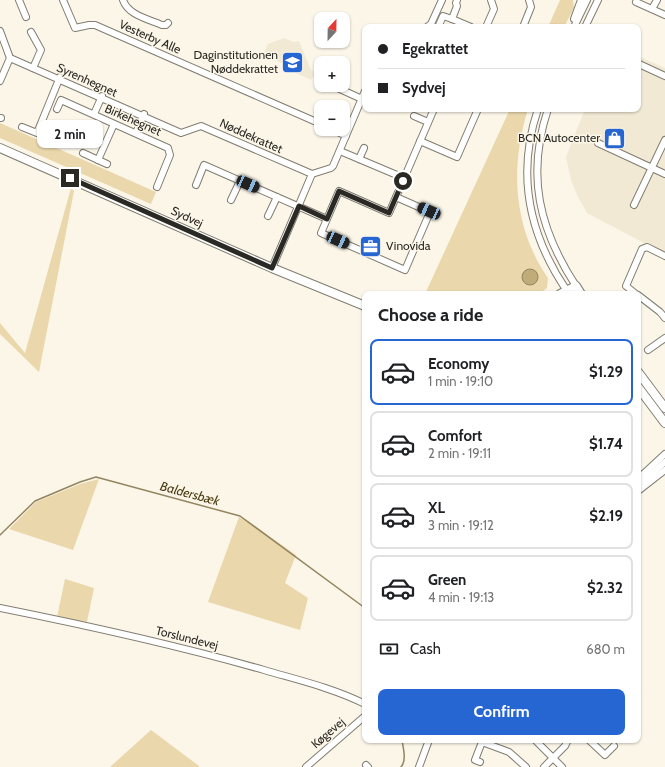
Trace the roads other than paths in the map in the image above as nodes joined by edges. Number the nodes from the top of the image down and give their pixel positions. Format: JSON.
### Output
{"nodes":[{"id":1,"x":19,"y":0,"type":"edge"},
{"id":2,"x":63,"y":0,"type":"edge"},
{"id":3,"x":122,"y":0,"type":"edge"},
{"id":4,"x":442,"y":0,"type":"edge"},
{"id":5,"x":457,"y":0,"type":"edge"},
{"id":6,"x":492,"y":0,"type":"edge"},
{"id":7,"x":529,"y":0,"type":"edge"},
{"id":8,"x":581,"y":0,"type":"edge"},
{"id":9,"x":587,"y":0,"type":"edge"},
{"id":10,"x":598,"y":0,"type":"edge"},
{"id":11,"x":656,"y":0,"type":"edge"},
{"id":12,"x":636,"y":2,"type":"dead end"},
{"id":13,"x":652,"y":9,"type":"junction"},
{"id":14,"x":665,"y":15,"type":"edge"},
{"id":15,"x":26,"y":17,"type":"dead end"},
{"id":16,"x":452,"y":19,"type":"junction"},
{"id":17,"x":168,"y":24,"type":"dead end"},
{"id":18,"x":431,"y":24,"type":"edge"},
{"id":19,"x":439,"y":24,"type":"edge"},
{"id":20,"x":464,"y":24,"type":"edge"},
{"id":21,"x":487,"y":24,"type":"edge"},
{"id":22,"x":524,"y":24,"type":"edge"},
{"id":23,"x":573,"y":24,"type":"edge"},
{"id":24,"x":574,"y":24,"type":"edge"},
{"id":25,"x":586,"y":24,"type":"edge"},
{"id":26,"x":0,"y":31,"type":"edge"},
{"id":27,"x":31,"y":32,"type":"dead end"},
{"id":28,"x":10,"y":58,"type":"junction"},
{"id":29,"x":641,"y":65,"type":"edge"},
{"id":30,"x":33,"y":68,"type":"junction"},
{"id":31,"x":665,"y":76,"type":"edge"},
{"id":32,"x":59,"y":78,"type":"junction"},
{"id":33,"x":0,"y":81,"type":"edge"},
{"id":34,"x":347,"y":92,"type":"edge"},
{"id":35,"x":102,"y":96,"type":"junction"},
{"id":36,"x":362,"y":99,"type":"joint"},
{"id":37,"x":57,"y":109,"type":"dead end"},
{"id":38,"x":433,"y":112,"type":"edge"},
{"id":39,"x":477,"y":112,"type":"edge"},
{"id":40,"x":537,"y":112,"type":"edge"},
{"id":41,"x":547,"y":112,"type":"edge"},
{"id":42,"x":94,"y":114,"type":"junction"},
{"id":43,"x":144,"y":115,"type":"junction"},
{"id":44,"x":414,"y":116,"type":"dead end"},
{"id":45,"x":314,"y":121,"type":"edge"},
{"id":46,"x":428,"y":122,"type":"junction"},
{"id":47,"x":114,"y":124,"type":"junction"},
{"id":48,"x":22,"y":127,"type":"dead end"},
{"id":49,"x":350,"y":127,"type":"edge"},
{"id":50,"x":136,"y":133,"type":"junction"},
{"id":51,"x":181,"y":133,"type":"joint"},
{"id":52,"x":346,"y":136,"type":"edge"},
{"id":53,"x":665,"y":140,"type":"edge"},
{"id":54,"x":420,"y":141,"type":"junction"},
{"id":55,"x":598,"y":143,"type":"dead end"},
{"id":56,"x":0,"y":148,"type":"edge"},
{"id":57,"x":364,"y":148,"type":"dead end"},
{"id":58,"x":340,"y":151,"type":"junction"},
{"id":59,"x":83,"y":153,"type":"dead end"},
{"id":60,"x":359,"y":159,"type":"junction"},
{"id":61,"x":98,"y":160,"type":"junction"},
{"id":62,"x":107,"y":164,"type":"dead end"},
{"id":63,"x":652,"y":168,"type":"junction"},
{"id":64,"x":312,"y":174,"type":"junction"},
{"id":65,"x":665,"y":174,"type":"edge"},
{"id":66,"x":404,"y":178,"type":"junction"},
{"id":67,"x":240,"y":181,"type":"junction"},
{"id":68,"x":196,"y":185,"type":"dead end"},
{"id":69,"x":157,"y":187,"type":"dead end"},
{"id":70,"x":277,"y":197,"type":"junction"},
{"id":71,"x":396,"y":197,"type":"junction"},
{"id":72,"x":231,"y":200,"type":"dead end"},
{"id":73,"x":634,"y":205,"type":"dead end"},
{"id":74,"x":299,"y":206,"type":"junction"},
{"id":75,"x":268,"y":216,"type":"dead end"},
{"id":76,"x":327,"y":219,"type":"junction"},
{"id":77,"x":665,"y":256,"type":"edge"},
{"id":78,"x":272,"y":268,"type":"junction"},
{"id":79,"x":576,"y":286,"type":"junction"},
{"id":80,"x":564,"y":291,"type":"edge"},
{"id":81,"x":568,"y":291,"type":"edge"},
{"id":82,"x":579,"y":291,"type":"edge"},
{"id":83,"x":632,"y":291,"type":"edge"},
{"id":84,"x":641,"y":298,"type":"edge"},
{"id":85,"x":362,"y":305,"type":"edge"},
{"id":86,"x":665,"y":318,"type":"edge"},
{"id":87,"x":665,"y":338,"type":"edge"},
{"id":88,"x":648,"y":350,"type":"dead end"},
{"id":89,"x":641,"y":376,"type":"edge"},
{"id":90,"x":641,"y":392,"type":"edge"},
{"id":91,"x":665,"y":408,"type":"edge"},
{"id":92,"x":665,"y":423,"type":"edge"},
{"id":93,"x":665,"y":454,"type":"edge"},
{"id":94,"x":665,"y":462,"type":"edge"},
{"id":95,"x":665,"y":470,"type":"edge"},
{"id":96,"x":641,"y":476,"type":"edge"},
{"id":97,"x":641,"y":483,"type":"edge"},
{"id":98,"x":641,"y":489,"type":"edge"},
{"id":99,"x":0,"y":608,"type":"edge"},
{"id":100,"x":362,"y":703,"type":"edge"},
{"id":101,"x":362,"y":719,"type":"edge"},
{"id":102,"x":429,"y":743,"type":"edge"},
{"id":103,"x":482,"y":743,"type":"edge"},
{"id":104,"x":485,"y":743,"type":"edge"},
{"id":105,"x":538,"y":743,"type":"edge"},
{"id":106,"x":566,"y":743,"type":"edge"},
{"id":107,"x":592,"y":743,"type":"edge"},
{"id":108,"x":614,"y":746,"type":"dead end"},
{"id":109,"x":553,"y":758,"type":"junction"},
{"id":110,"x":480,"y":762,"type":"dead end"},
{"id":111,"x":306,"y":767,"type":"edge"},
{"id":112,"x":419,"y":767,"type":"edge"},
{"id":113,"x":526,"y":767,"type":"edge"},
{"id":114,"x":544,"y":767,"type":"edge"},
{"id":115,"x":562,"y":767,"type":"edge"}],
"edges":[{"from":1,"to":15,"type":"street"},
{"from":2,"to":45,"type":"street","name":"Vesterby Alle"},
{"from":3,"to":17,"type":"street","name":"Vesterby Alle"},
{"from":4,"to":18,"type":"street"},
{"from":5,"to":16,"type":"street"},
{"from":6,"to":21,"type":"street"},
{"from":7,"to":22,"type":"street"},
{"from":8,"to":23,"type":"street"},
{"from":9,"to":24,"type":"street"},
{"from":10,"to":25,"type":"street"},
{"from":11,"to":13,"type":"street"},
{"from":12,"to":13,"type":"street"},
{"from":13,"to":14,"type":"street"},
{"from":16,"to":19,"type":"street"},
{"from":16,"to":20,"type":"street"},
{"from":26,"to":28,"type":"street"},
{"from":27,"to":30,"type":"street"},
{"from":28,"to":30,"type":"street","name":"Syrenhegnet"},
{"from":28,"to":33,"type":"street"},
{"from":29,"to":31,"type":"street"},
{"from":30,"to":32,"type":"street","name":"Syrenhegnet"},
{"from":32,"to":35,"type":"street","name":"Syrenhegnet"},
{"from":32,"to":48,"type":"street"},
{"from":34,"to":36,"type":"street"},
{"from":35,"to":42,"type":"street","name":"Birkehegnet"},
{"from":35,"to":43,"type":"street","name":"Syrenhegnet"},
{"from":36,"to":49,"type":"street"},
{"from":37,"to":42,"type":"street","name":"Birkehegnet"},
{"from":38,"to":46,"type":"street"},
{"from":39,"to":54,"type":"street"},
{"from":40,"to":80,"type":"street"},
{"from":41,"to":79,"type":"street"},
{"from":42,"to":47,"type":"street","name":"Birkehegnet"},
{"from":43,"to":50,"type":"street"},
{"from":43,"to":51,"type":"street","name":"Syrenhegnet"},
{"from":44,"to":46,"type":"street"},
{"from":46,"to":54,"type":"street"},
{"from":47,"to":50,"type":"street","name":"Birkehegnet"},
{"from":47,"to":61,"type":"street"},
{"from":50,"to":69,"type":"street","name":"Birkehegnet"},
{"from":51,"to":64,"type":"street","name":"Nøddekrattet"},
{"from":52,"to":58,"type":"street"},
{"from":53,"to":63,"type":"street"},
{"from":54,"to":66,"type":"street"},
{"from":55,"to":63,"type":"street"},
{"from":56,"to":78,"type":"main road","name":"Sydvej"},
{"from":57,"to":60,"type":"street"},
{"from":58,"to":60,"type":"street"},
{"from":58,"to":64,"type":"street"},
{"from":59,"to":61,"type":"street"},
{"from":60,"to":66,"type":"street"},
{"from":61,"to":62,"type":"street"},
{"from":63,"to":65,"type":"street"},
{"from":63,"to":73,"type":"street"},
{"from":64,"to":74,"type":"street"},
{"from":66,"to":71,"type":"street"},
{"from":67,"to":68,"type":"street"},
{"from":67,"to":70,"type":"street"},
{"from":67,"to":72,"type":"street"},
{"from":70,"to":74,"type":"street"},
{"from":70,"to":75,"type":"street"},
{"from":71,"to":76,"type":"street"},
{"from":71,"to":76,"type":"street"},
{"from":74,"to":76,"type":"street"},
{"from":74,"to":78,"type":"street"},
{"from":77,"to":83,"type":"street"},
{"from":78,"to":85,"type":"main road","name":"Sydvej"},
{"from":79,"to":81,"type":"main road"},
{"from":79,"to":82,"type":"main road"},
{"from":84,"to":86,"type":"street"},
{"from":87,"to":88,"type":"street"},
{"from":89,"to":91,"type":"main road"},
{"from":90,"to":92,"type":"main road"},
{"from":93,"to":96,"type":"street"},
{"from":94,"to":97,"type":"street"},
{"from":95,"to":98,"type":"street"},
{"from":99,"to":100,"type":"street","name":"Torslundevej"},
{"from":101,"to":111,"type":"street","name":"Køgevej"},
{"from":102,"to":112,"type":"street"},
{"from":103,"to":110,"type":"street"},
{"from":104,"to":113,"type":"street"},
{"from":105,"to":109,"type":"street"},
{"from":106,"to":109,"type":"street"},
{"from":107,"to":108,"type":"street"},
{"from":109,"to":114,"type":"street"},
{"from":109,"to":115,"type":"street"}]}
